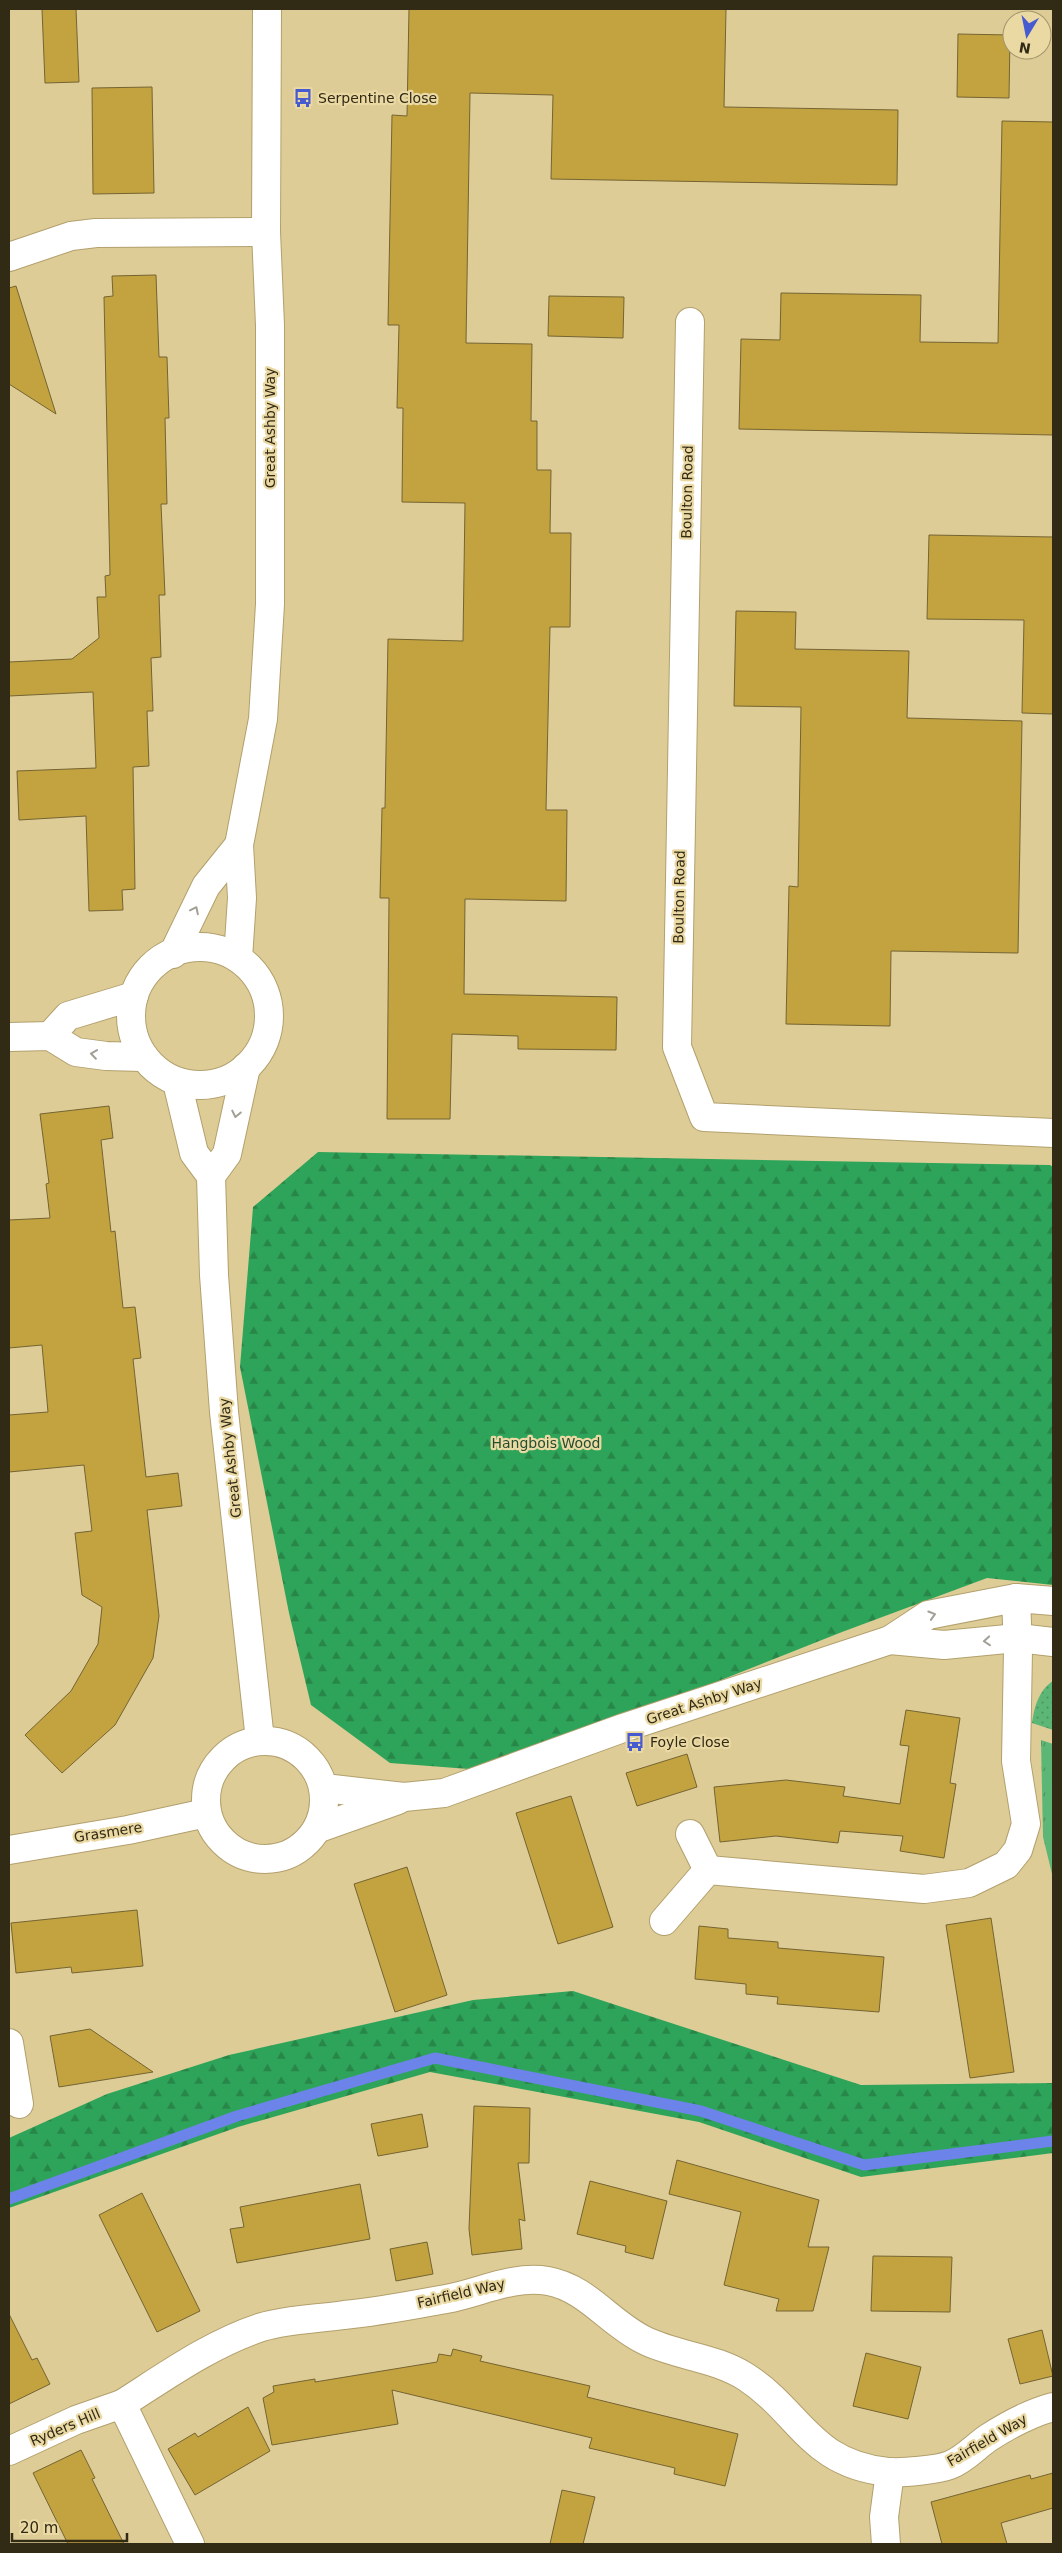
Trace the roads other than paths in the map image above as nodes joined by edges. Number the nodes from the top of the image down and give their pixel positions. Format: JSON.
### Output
{"nodes":[{"id":1,"x":267,"y":9,"type":"edge"},
{"id":2,"x":266,"y":232,"type":"junction"},
{"id":3,"x":9,"y":257,"type":"edge"},
{"id":4,"x":690,"y":322,"type":"dead end"},
{"id":5,"x":239,"y":845,"type":"junction"},
{"id":6,"x":173,"y":954,"type":"junction"},
{"id":7,"x":238,"y":958,"type":"junction"},
{"id":8,"x":134,"y":996,"type":"junction"},
{"id":9,"x":50,"y":1036,"type":"junction"},
{"id":10,"x":9,"y":1037,"type":"edge"},
{"id":11,"x":142,"y":1057,"type":"junction"},
{"id":12,"x":246,"y":1067,"type":"junction"},
{"id":13,"x":177,"y":1082,"type":"junction"},
{"id":14,"x":1053,"y":1133,"type":"edge"},
{"id":15,"x":211,"y":1176,"type":"junction"},
{"id":16,"x":1016,"y":1598,"type":"junction"},
{"id":17,"x":1053,"y":1601,"type":"edge"},
{"id":18,"x":1018,"y":1638,"type":"junction"},
{"id":19,"x":890,"y":1640,"type":"junction"},
{"id":20,"x":1053,"y":1642,"type":"edge"},
{"id":21,"x":260,"y":1740,"type":"junction"},
{"id":22,"x":324,"y":1788,"type":"junction"},
{"id":23,"x":404,"y":1797,"type":"junction"},
{"id":24,"x":206,"y":1813,"type":"junction"},
{"id":25,"x":319,"y":1828,"type":"junction"},
{"id":26,"x":690,"y":1834,"type":"dead end"},
{"id":27,"x":9,"y":1850,"type":"edge"},
{"id":28,"x":708,"y":1870,"type":"junction"},
{"id":29,"x":664,"y":1921,"type":"dead end"},
{"id":30,"x":9,"y":2043,"type":"edge"},
{"id":31,"x":19,"y":2104,"type":"dead end"},
{"id":32,"x":122,"y":2404,"type":"junction"},
{"id":33,"x":1053,"y":2407,"type":"edge"},
{"id":34,"x":9,"y":2451,"type":"edge"},
{"id":35,"x":890,"y":2472,"type":"junction"},
{"id":36,"x":190,"y":2544,"type":"edge"},
{"id":37,"x":886,"y":2544,"type":"edge"}],
"edges":[{"from":1,"to":2,"type":"street","name":"Great Ashby Way"},
{"from":2,"to":3,"type":"street"},
{"from":2,"to":5,"type":"street","name":"Great Ashby Way"},
{"from":4,"to":14,"type":"street","name":"Boulton Road"},
{"from":6,"to":5,"type":"street","name":"Great Ashby Way","one_way":true},
{"from":5,"to":7,"type":"street","name":"Great Ashby Way"},
{"from":6,"to":7,"type":"street"},
{"from":6,"to":8,"type":"street"},
{"from":7,"to":12,"type":"street"},
{"from":8,"to":9,"type":"street"},
{"from":8,"to":11,"type":"street"},
{"from":9,"to":10,"type":"street"},
{"from":11,"to":9,"type":"street","one_way":true},
{"from":11,"to":13,"type":"street"},
{"from":12,"to":13,"type":"street"},
{"from":12,"to":15,"type":"street","one_way":true},
{"from":13,"to":15,"type":"street"},
{"from":15,"to":21,"type":"street","name":"Great Ashby Way"},
{"from":16,"to":17,"type":"street","name":"Great Ashby Way"},
{"from":16,"to":18,"type":"street"},
{"from":19,"to":16,"type":"street","name":"Great Ashby Way","one_way":true},
{"from":18,"to":19,"type":"street","name":"Great Ashby Way","one_way":true},
{"from":18,"to":20,"type":"street","name":"Great Ashby Way"},
{"from":18,"to":28,"type":"street"},
{"from":19,"to":23,"type":"street","name":"Great Ashby Way"},
{"from":21,"to":22,"type":"street"},
{"from":21,"to":24,"type":"street"},
{"from":22,"to":23,"type":"street","name":"Great Ashby Way"},
{"from":22,"to":25,"type":"street"},
{"from":23,"to":25,"type":"street","name":"Great Ashby Way"},
{"from":24,"to":25,"type":"street"},
{"from":24,"to":27,"type":"street","name":"Grasmere"},
{"from":26,"to":28,"type":"street"},
{"from":28,"to":29,"type":"street"},
{"from":30,"to":31,"type":"street"},
{"from":32,"to":34,"type":"street","name":"Ryders Hill"},
{"from":32,"to":35,"type":"street","name":"Fairfield Way"},
{"from":32,"to":36,"type":"street"},
{"from":33,"to":35,"type":"street","name":"Fairfield Way"},
{"from":35,"to":37,"type":"street"}]}
